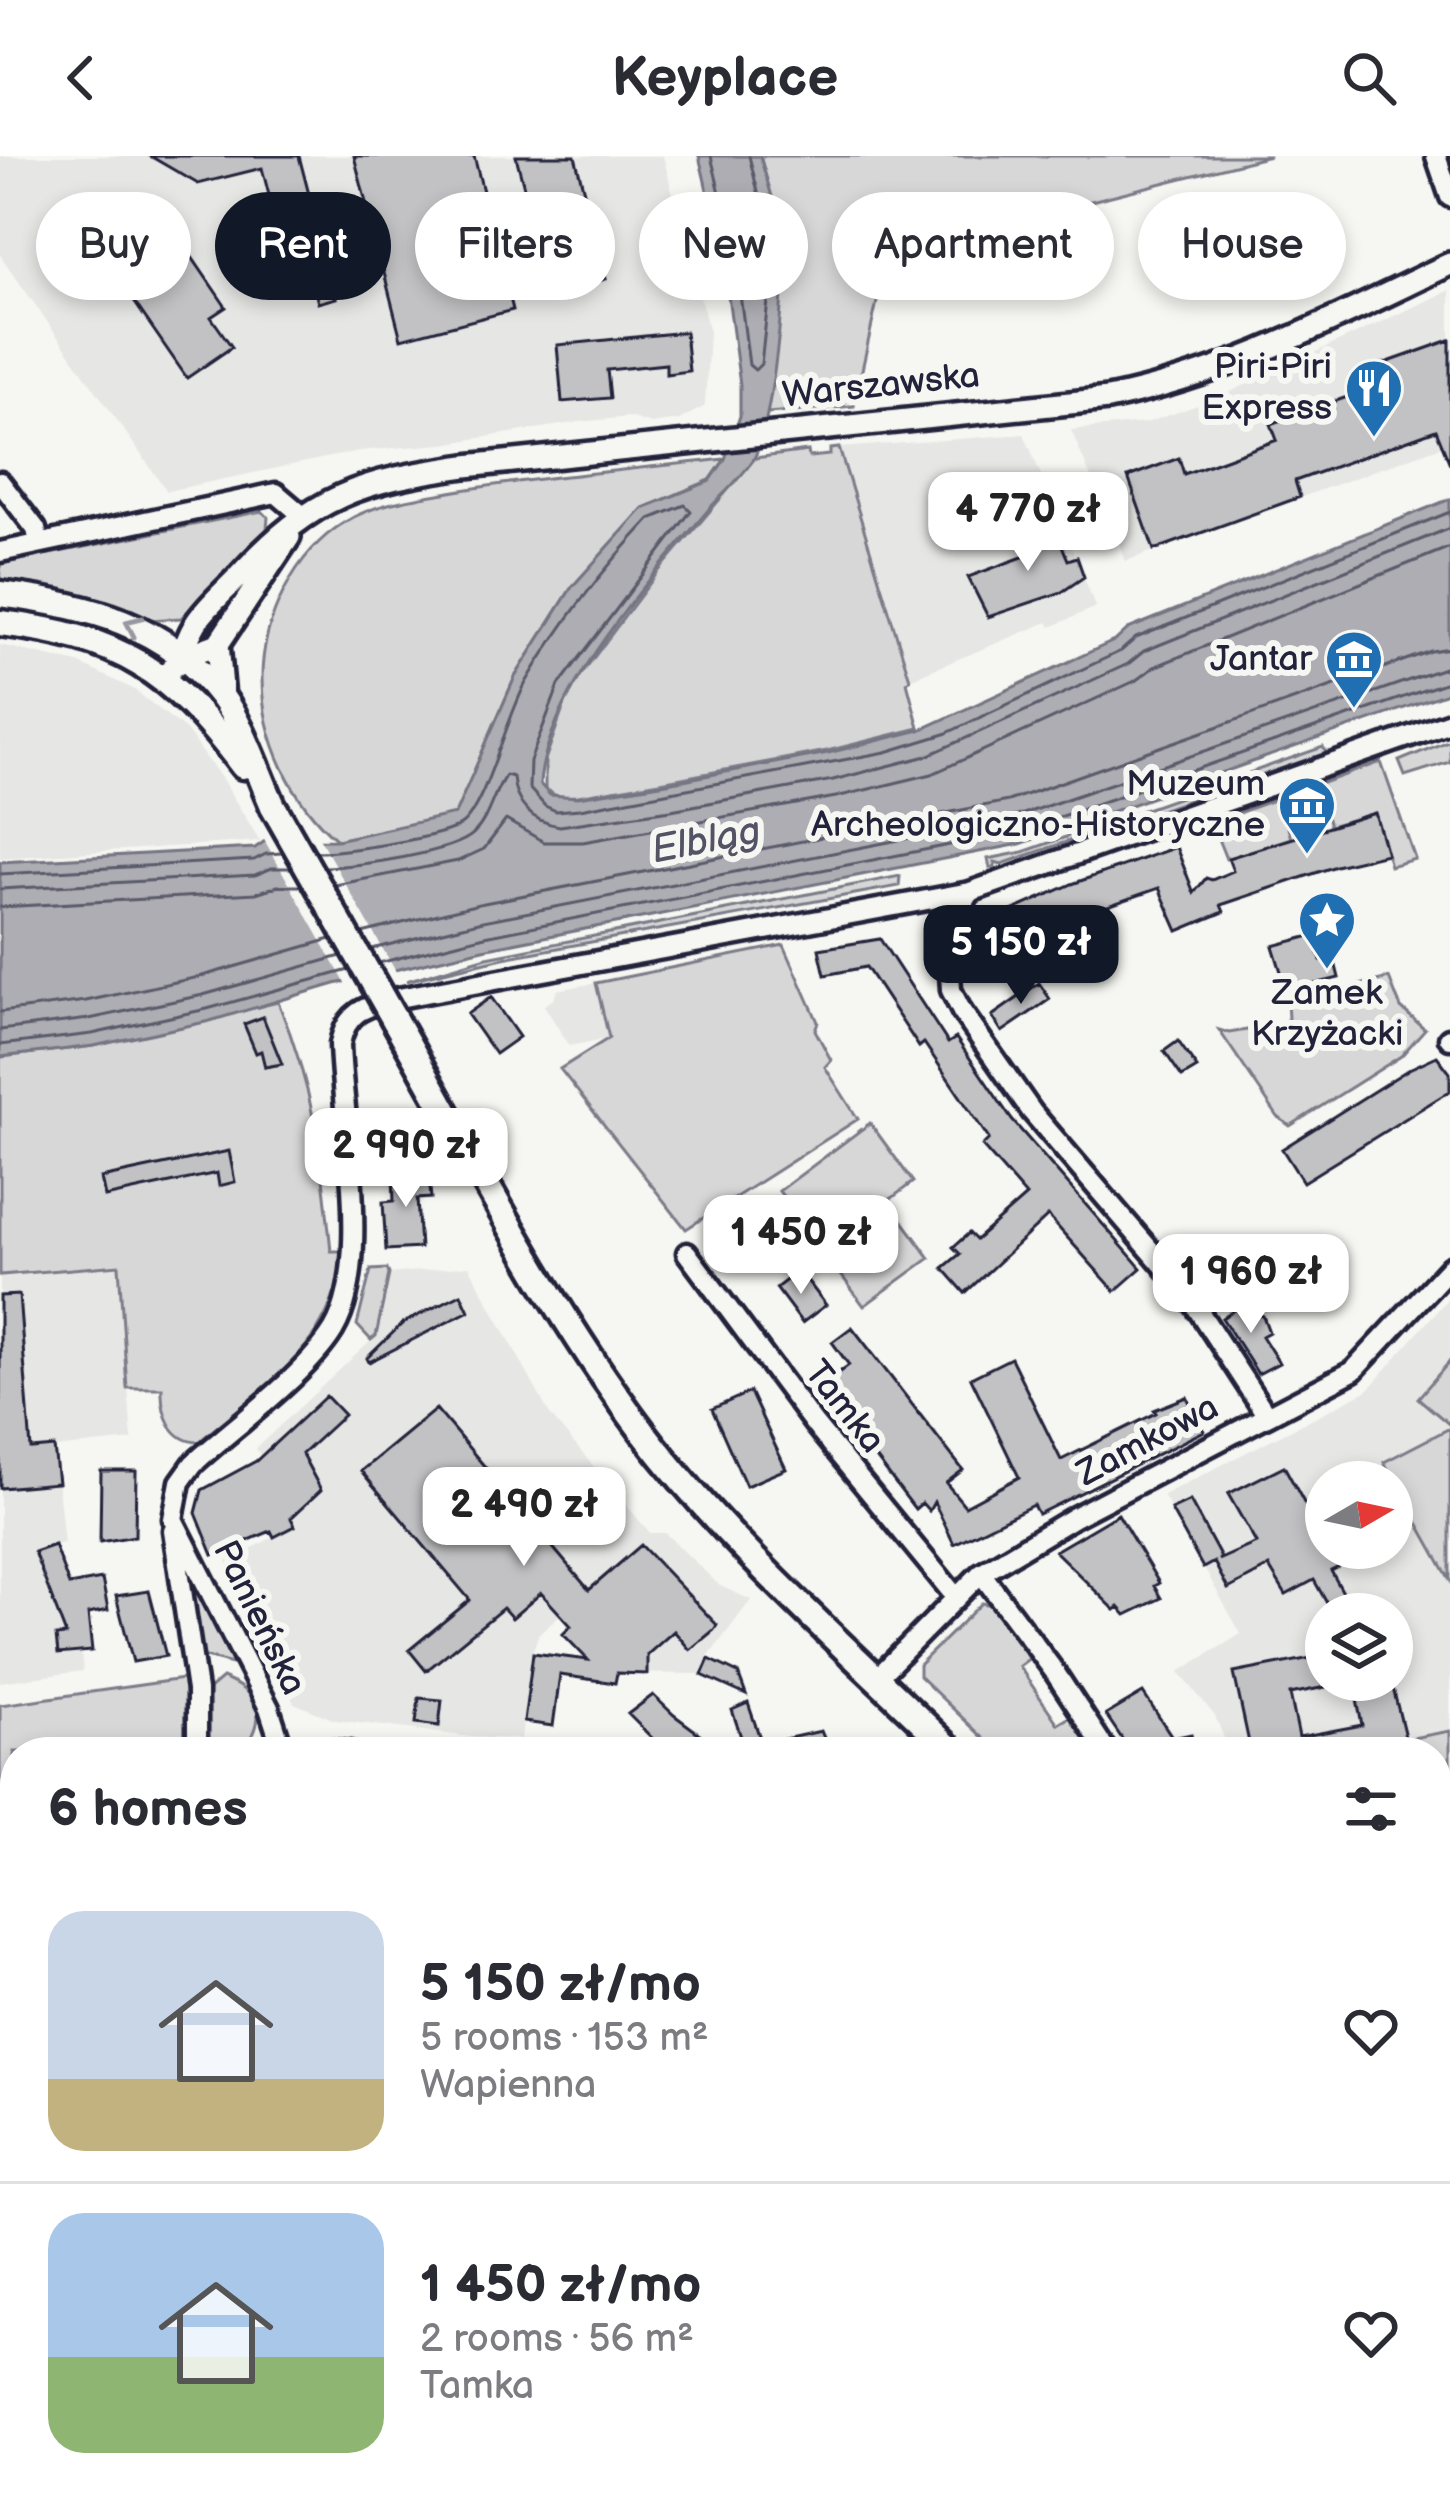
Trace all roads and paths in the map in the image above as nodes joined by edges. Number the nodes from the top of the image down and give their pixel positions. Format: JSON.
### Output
{"nodes":[{"id":1,"x":1436,"y":156,"type":"edge"},
{"id":2,"x":1450,"y":197,"type":"edge"},
{"id":3,"x":1450,"y":264,"type":"edge"},
{"id":4,"x":0,"y":482,"type":"edge"},
{"id":5,"x":303,"y":517,"type":"junction"},
{"id":6,"x":39,"y":544,"type":"junction"},
{"id":7,"x":0,"y":552,"type":"edge"},
{"id":8,"x":0,"y":594,"type":"edge"},
{"id":9,"x":0,"y":623,"type":"edge"},
{"id":10,"x":218,"y":644,"type":"junction"},
{"id":11,"x":183,"y":657,"type":"junction"},
{"id":12,"x":163,"y":678,"type":"junction"},
{"id":13,"x":223,"y":698,"type":"junction"},
{"id":14,"x":1450,"y":722,"type":"edge"},
{"id":15,"x":273,"y":806,"type":"junction"},
{"id":16,"x":970,"y":892,"type":"junction"},
{"id":17,"x":394,"y":1009,"type":"junction"},
{"id":18,"x":687,"y":1253,"type":"dead end"},
{"id":19,"x":1450,"y":1267,"type":"edge"},
{"id":20,"x":1267,"y":1416,"type":"junction"},
{"id":21,"x":172,"y":1520,"type":"junction"},
{"id":22,"x":981,"y":1573,"type":"junction"},
{"id":23,"x":955,"y":1596,"type":"junction"},
{"id":24,"x":878,"y":1677,"type":"junction"},
{"id":25,"x":197,"y":1737,"type":"edge"},
{"id":26,"x":274,"y":1737,"type":"edge"},
{"id":27,"x":928,"y":1737,"type":"edge"},
{"id":28,"x":1097,"y":1737,"type":"edge"}],
"edges":[{"from":1,"to":2,"type":"street"},
{"from":3,"to":5,"type":"street","name":"Warszawska"},
{"from":4,"to":6,"type":"street"},
{"from":5,"to":6,"type":"street"},
{"from":5,"to":10,"type":"street","name":"Warszawska"},
{"from":5,"to":11,"type":"street","name":"Warszawska"},
{"from":6,"to":7,"type":"street"},
{"from":11,"to":8,"type":"main road","one_way":true},
{"from":9,"to":12,"type":"main road"},
{"from":10,"to":11,"type":"street","name":"Warszawska"},
{"from":10,"to":13,"type":"street"},
{"from":11,"to":12,"type":"street","name":"Warszawska"},
{"from":11,"to":13,"type":"main road"},
{"from":12,"to":15,"type":"main road"},
{"from":13,"to":15,"type":"main road"},
{"from":14,"to":16,"type":"street"},
{"from":15,"to":17,"type":"main road","bridge":true},
{"from":16,"to":17,"type":"street"},
{"from":16,"to":20,"type":"street"},
{"from":17,"to":21,"type":"street","name":"Panieńska"},
{"from":17,"to":24,"type":"main road"},
{"from":18,"to":23,"type":"street","name":"Tamka"},
{"from":19,"to":20,"type":"street","name":"Zamkowa"},
{"from":20,"to":22,"type":"street","name":"Zamkowa"},
{"from":21,"to":25,"type":"street","name":"Panieńska"},
{"from":21,"to":26,"type":"street","name":"Panieńska"},
{"from":22,"to":23,"type":"street","name":"Zamkowa"},
{"from":22,"to":28,"type":"street"},
{"from":23,"to":24,"type":"street","name":"Zamkowa"},
{"from":24,"to":27,"type":"main road"}]}
